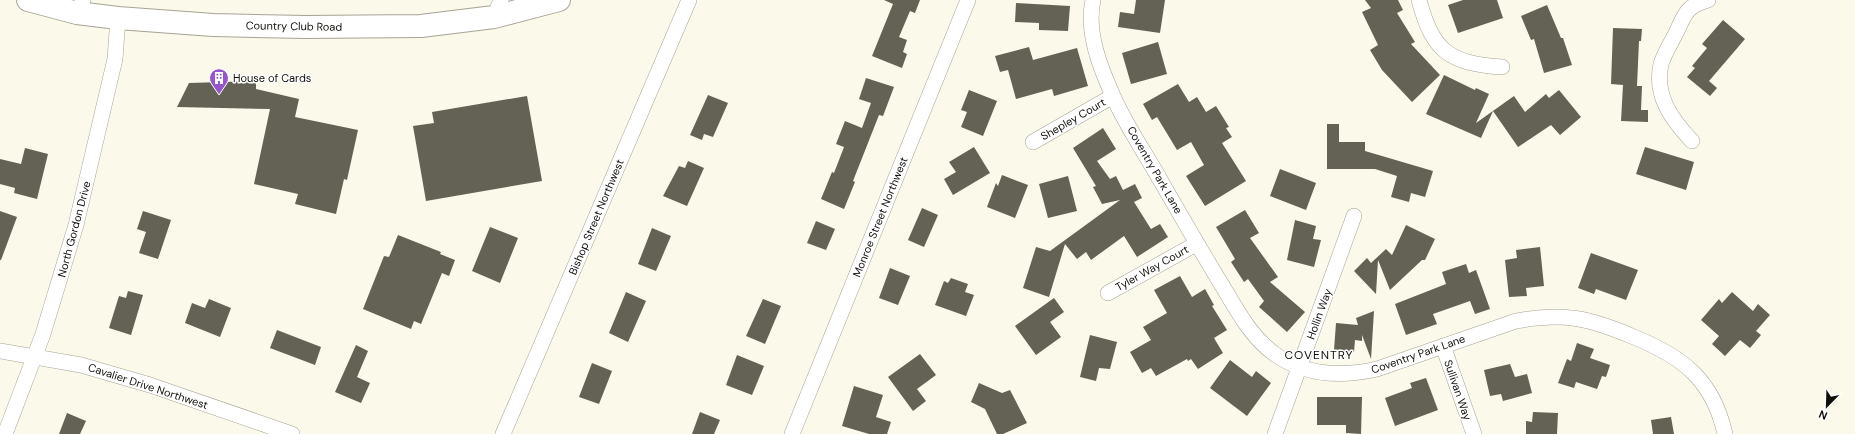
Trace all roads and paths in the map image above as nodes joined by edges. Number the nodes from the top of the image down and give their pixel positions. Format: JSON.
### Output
{"nodes":[{"id":1,"x":28,"y":0,"type":"edge"},
{"id":2,"x":559,"y":0,"type":"edge"},
{"id":3,"x":690,"y":0,"type":"edge"},
{"id":4,"x":968,"y":0,"type":"edge"},
{"id":5,"x":1093,"y":0,"type":"edge"},
{"id":6,"x":1419,"y":0,"type":"edge"},
{"id":7,"x":1708,"y":0,"type":"edge"},
{"id":8,"x":80,"y":7,"type":"edge"},
{"id":9,"x":497,"y":8,"type":"edge"},
{"id":10,"x":118,"y":18,"type":"junction"},
{"id":11,"x":1502,"y":66,"type":"dead end"},
{"id":12,"x":1113,"y":96,"type":"junction"},
{"id":13,"x":1692,"y":141,"type":"dead end"},
{"id":14,"x":1033,"y":142,"type":"dead end"},
{"id":15,"x":1354,"y":216,"type":"dead end"},
{"id":16,"x":1196,"y":244,"type":"junction"},
{"id":17,"x":1108,"y":293,"type":"dead end"},
{"id":18,"x":1443,"y":346,"type":"junction"},
{"id":19,"x":0,"y":351,"type":"edge"},
{"id":20,"x":34,"y":357,"type":"junction"},
{"id":21,"x":1300,"y":367,"type":"junction"},
{"id":22,"x":5,"y":434,"type":"edge"},
{"id":23,"x":292,"y":434,"type":"edge"},
{"id":24,"x":503,"y":434,"type":"edge"},
{"id":25,"x":792,"y":434,"type":"edge"},
{"id":26,"x":1275,"y":434,"type":"edge"},
{"id":27,"x":1474,"y":434,"type":"edge"},
{"id":28,"x":1725,"y":434,"type":"edge"}],
"edges":[{"from":1,"to":8,"type":"main road","name":"Country Club Road"},
{"from":2,"to":9,"type":"main road","name":"Country Club Road"},
{"from":3,"to":24,"type":"street","name":"Bishop Street Northwest"},
{"from":4,"to":25,"type":"street","name":"Monroe Street Northwest"},
{"from":5,"to":12,"type":"street","name":"Coventry Park Lane"},
{"from":6,"to":11,"type":"street"},
{"from":7,"to":13,"type":"street"},
{"from":8,"to":10,"type":"main road","name":"Country Club Road"},
{"from":9,"to":10,"type":"main road","name":"Country Club Road"},
{"from":10,"to":20,"type":"street","name":"North Gordon Drive"},
{"from":12,"to":14,"type":"street","name":"Shepley Court"},
{"from":12,"to":16,"type":"street","name":"Coventry Park Lane"},
{"from":15,"to":21,"type":"street","name":"Hollin Way"},
{"from":16,"to":17,"type":"street","name":"Tyler Way Court"},
{"from":16,"to":21,"type":"street","name":"Coventry Park Lane"},
{"from":18,"to":21,"type":"street","name":"Coventry Park Lane"},
{"from":18,"to":27,"type":"street","name":"Sullivan Way"},
{"from":18,"to":28,"type":"street","name":"Coventry Park Lane"},
{"from":19,"to":20,"type":"street","name":"Cavalier Drive Northwest"},
{"from":20,"to":22,"type":"street","name":"North Gordon Drive"},
{"from":20,"to":23,"type":"street","name":"Cavalier Drive Northwest"},
{"from":21,"to":26,"type":"street","name":"Hollin Way"}]}
